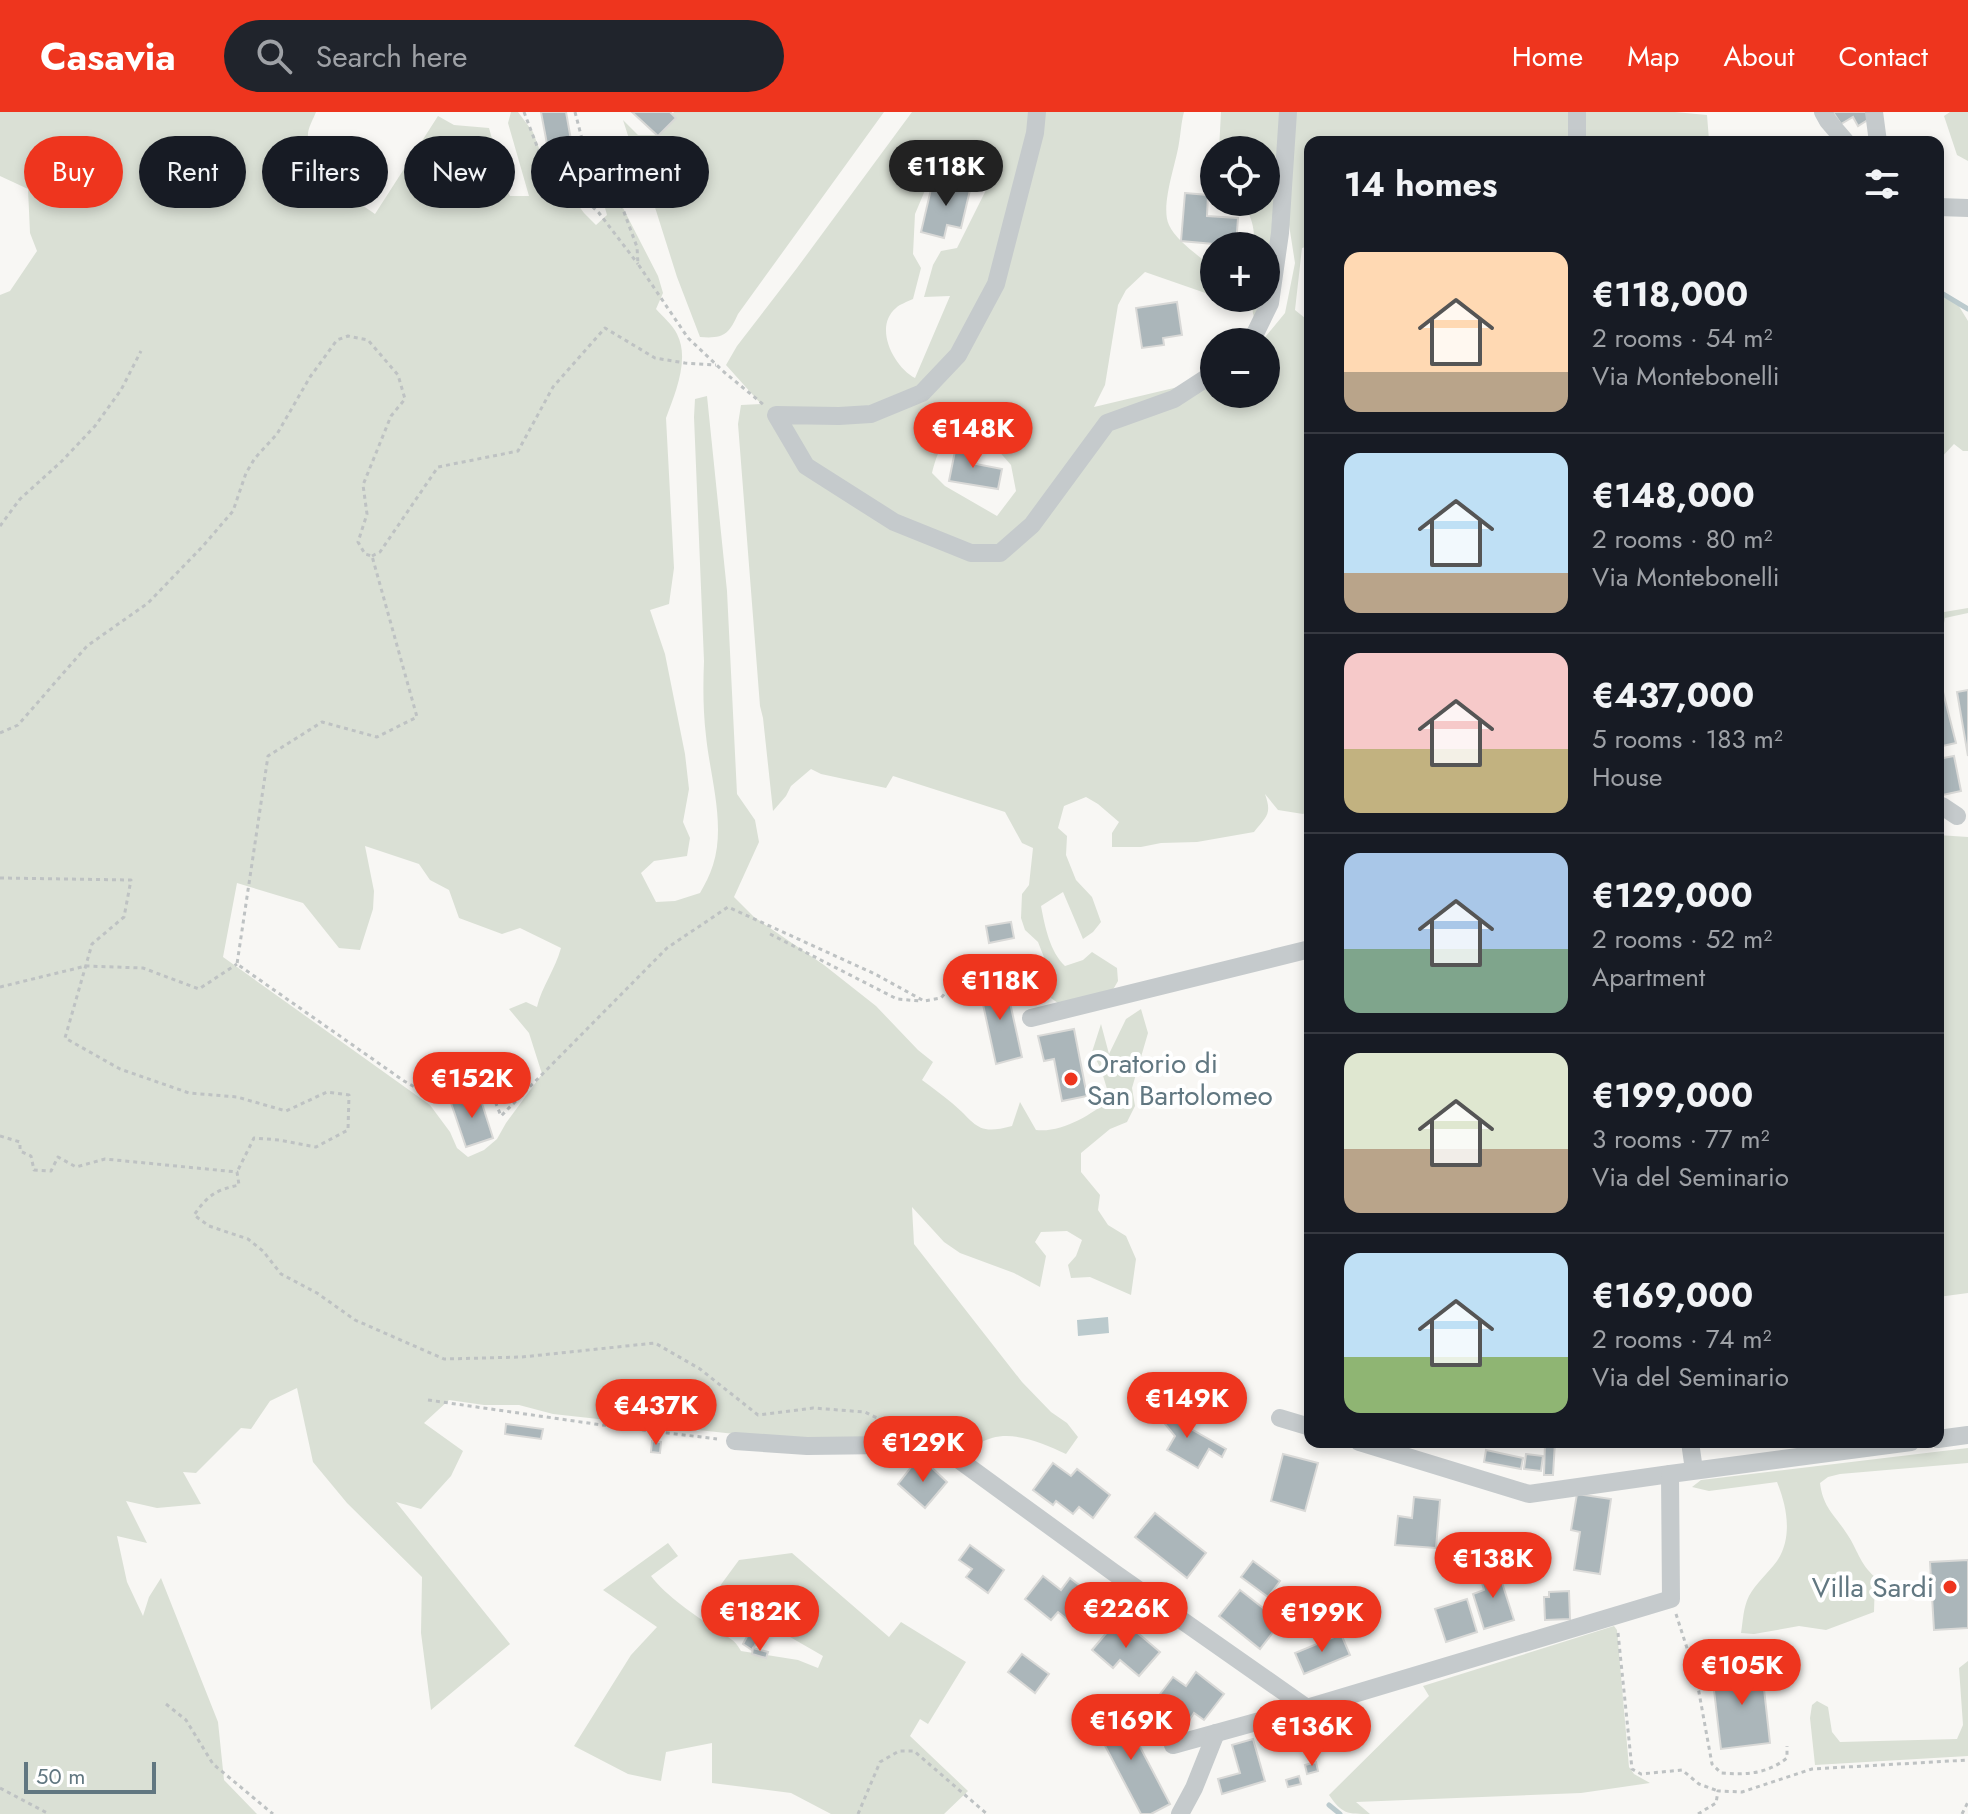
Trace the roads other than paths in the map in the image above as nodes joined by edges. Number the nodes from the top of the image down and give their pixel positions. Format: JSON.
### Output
{"nodes":[{"id":1,"x":1037,"y":112,"type":"edge"},
{"id":2,"x":1288,"y":112,"type":"edge"},
{"id":3,"x":1577,"y":112,"type":"edge"},
{"id":4,"x":1823,"y":112,"type":"edge"},
{"id":5,"x":1874,"y":112,"type":"edge"},
{"id":6,"x":1577,"y":136,"type":"edge"},
{"id":7,"x":1841,"y":136,"type":"edge"},
{"id":8,"x":1877,"y":136,"type":"edge"},
{"id":9,"x":1944,"y":207,"type":"edge"},
{"id":10,"x":1968,"y":208,"type":"edge"},
{"id":11,"x":1258,"y":328,"type":"edge"},
{"id":12,"x":1200,"y":382,"type":"edge"},
{"id":13,"x":1944,"y":807,"type":"edge"},
{"id":14,"x":1957,"y":816,"type":"dead end"},
{"id":15,"x":1304,"y":950,"type":"edge"},
{"id":16,"x":1031,"y":1018,"type":"road end"},
{"id":17,"x":1280,"y":1418,"type":"dead end"},
{"id":18,"x":1304,"y":1425,"type":"edge"},
{"id":19,"x":1968,"y":1435,"type":"edge"},
{"id":20,"x":1944,"y":1438,"type":"edge"},
{"id":21,"x":735,"y":1441,"type":"road end"},
{"id":22,"x":1379,"y":1448,"type":"edge"},
{"id":23,"x":1691,"y":1448,"type":"edge"},
{"id":24,"x":1864,"y":1448,"type":"edge"},
{"id":25,"x":1694,"y":1470,"type":"junction"},
{"id":26,"x":1670,"y":1474,"type":"junction"},
{"id":27,"x":1307,"y":1708,"type":"junction"},
{"id":28,"x":1216,"y":1733,"type":"junction"},
{"id":29,"x":1173,"y":1745,"type":"dead end"},
{"id":30,"x":1180,"y":1814,"type":"edge"}],
"edges":[{"from":1,"to":12,"type":"street"},
{"from":2,"to":11,"type":"street"},
{"from":3,"to":6,"type":"street"},
{"from":4,"to":7,"type":"street"},
{"from":5,"to":8,"type":"street"},
{"from":9,"to":10,"type":"street"},
{"from":13,"to":14,"type":"street"},
{"from":15,"to":16,"type":"street"},
{"from":17,"to":18,"type":"street"},
{"from":19,"to":20,"type":"street"},
{"from":21,"to":27,"type":"street"},
{"from":22,"to":26,"type":"street"},
{"from":23,"to":25,"type":"street"},
{"from":24,"to":25,"type":"street"},
{"from":25,"to":26,"type":"street"},
{"from":26,"to":27,"type":"street"},
{"from":27,"to":28,"type":"street"},
{"from":28,"to":29,"type":"street"},
{"from":28,"to":30,"type":"street"}]}
